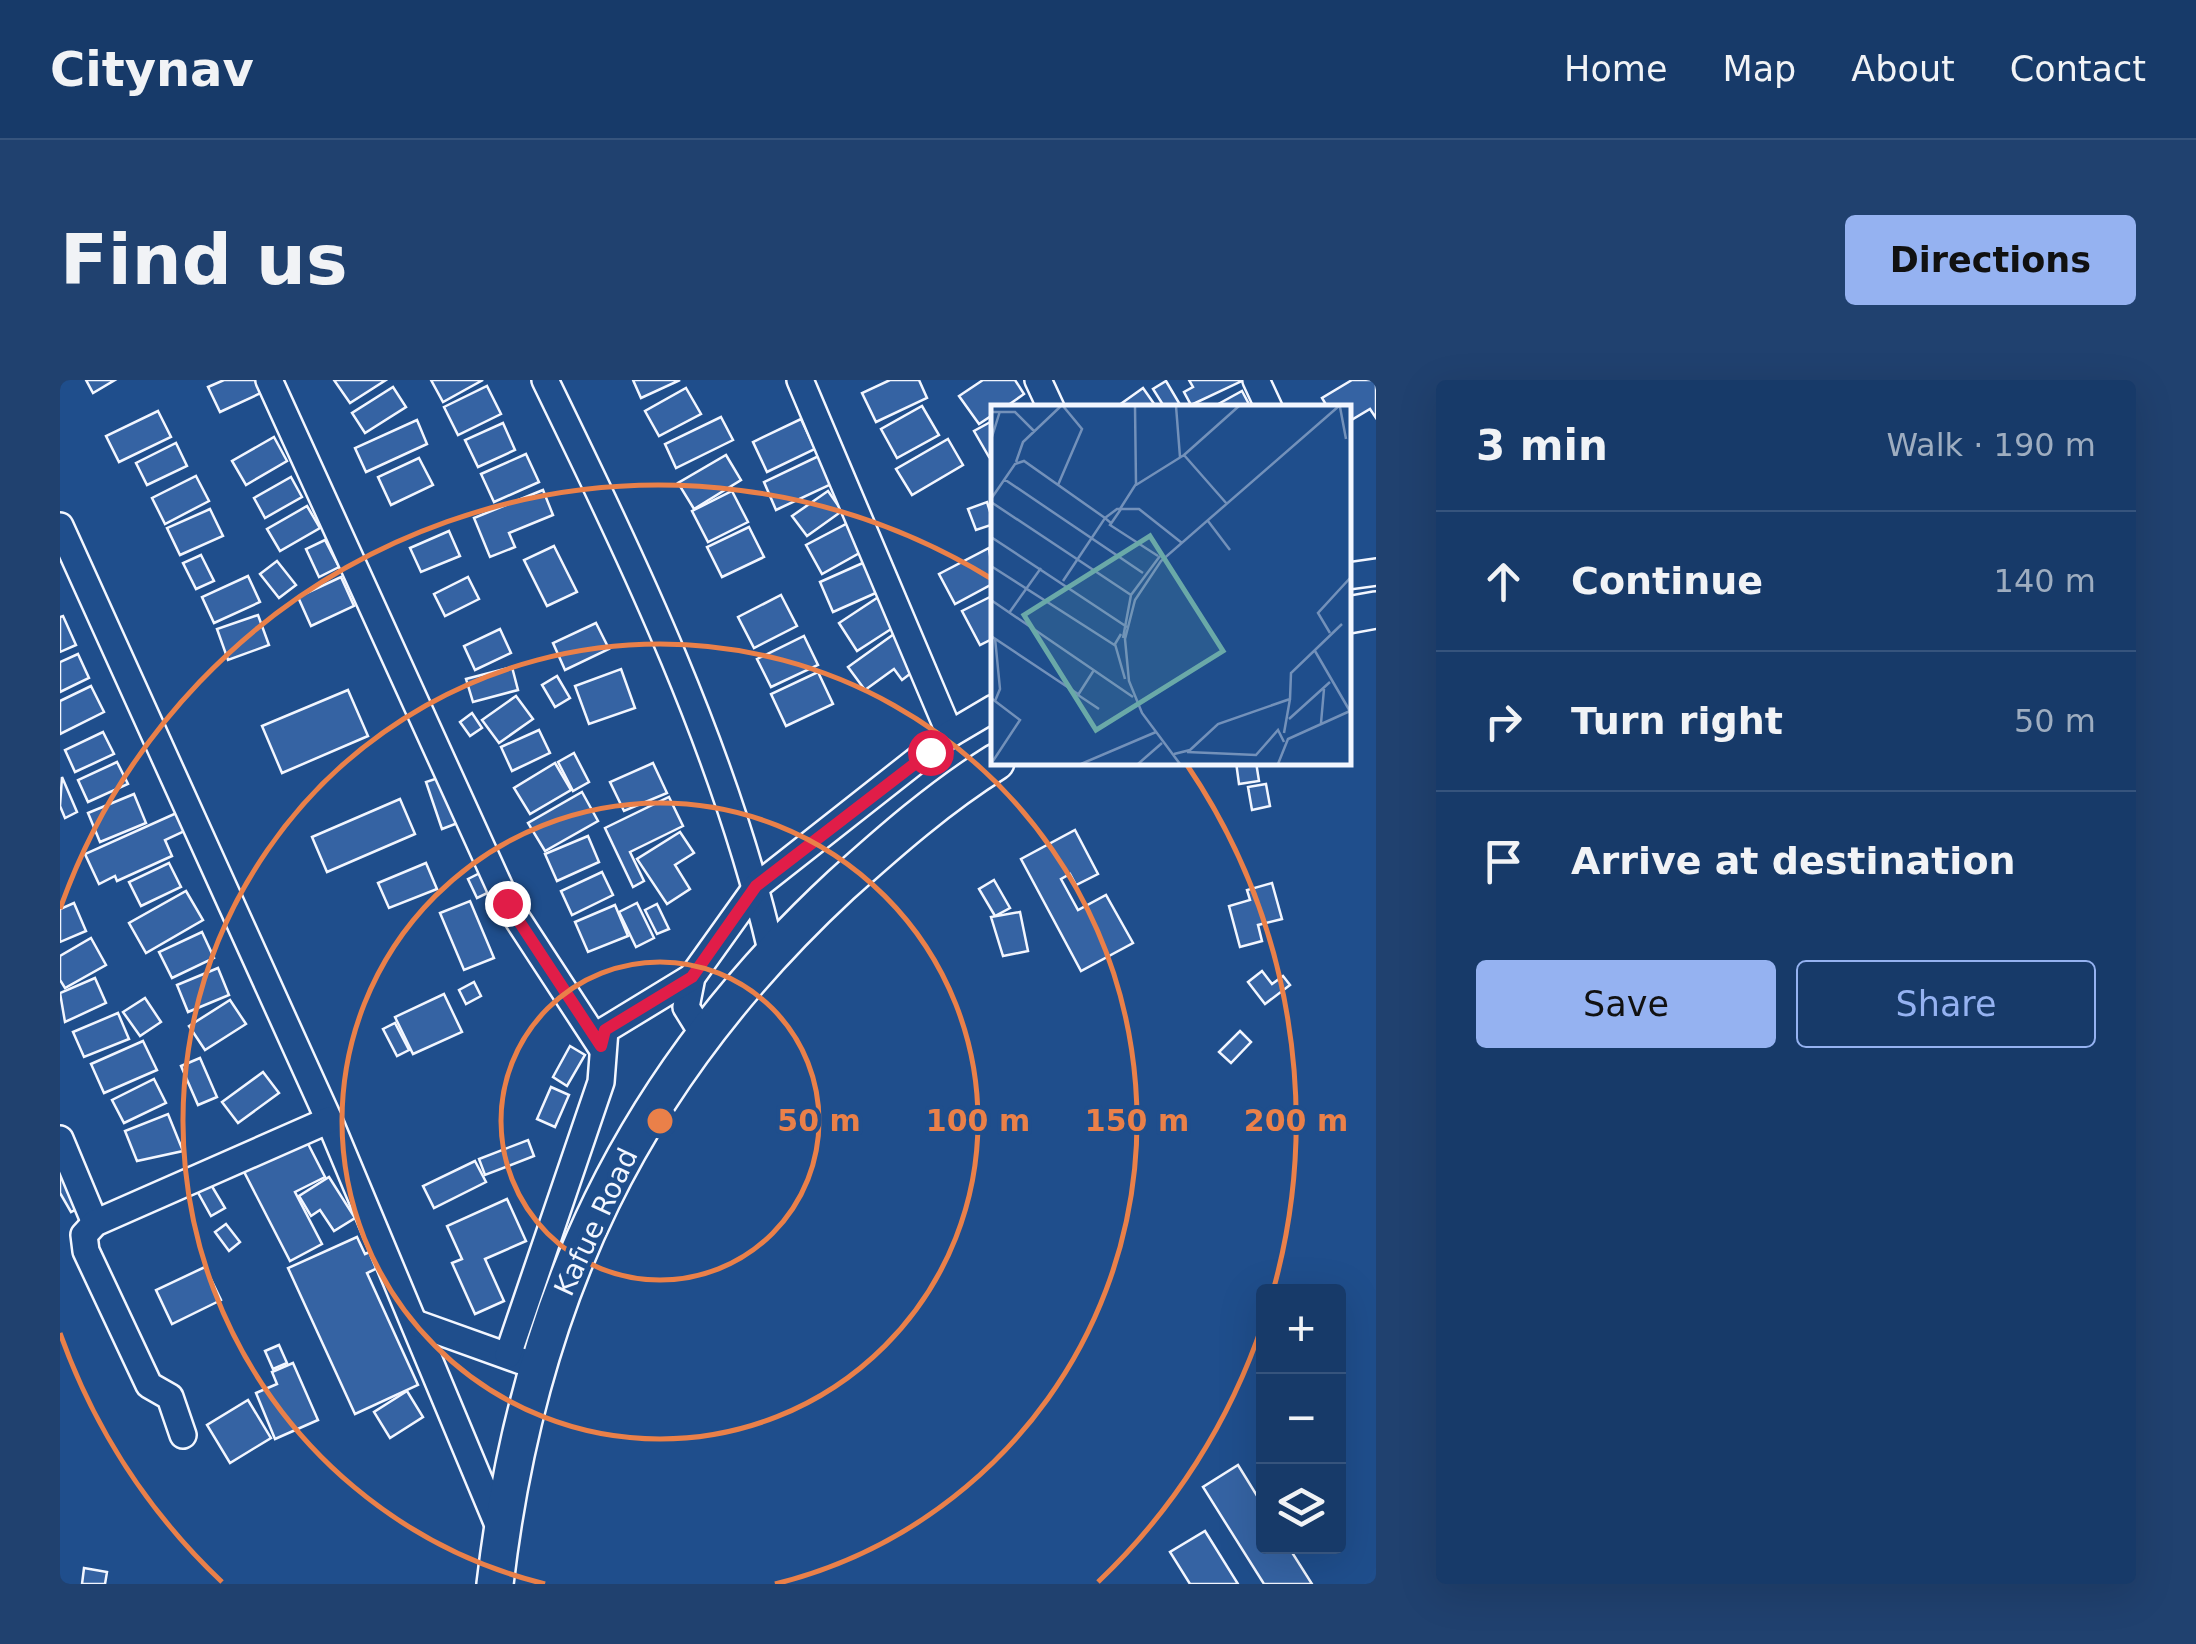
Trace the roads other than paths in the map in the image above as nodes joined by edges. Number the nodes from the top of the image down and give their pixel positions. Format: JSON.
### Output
{"nodes":[{"id":1,"x":269,"y":380,"type":"edge"},
{"id":2,"x":545,"y":380,"type":"edge"},
{"id":3,"x":800,"y":380,"type":"edge"},
{"id":4,"x":1038,"y":380,"type":"edge"},
{"id":5,"x":1256,"y":380,"type":"edge"},
{"id":6,"x":1050,"y":405,"type":"edge"},
{"id":7,"x":1268,"y":405,"type":"edge"},
{"id":8,"x":60,"y":526,"type":"edge"},
{"id":9,"x":1376,"y":572,"type":"edge"},
{"id":10,"x":1351,"y":576,"type":"edge"},
{"id":11,"x":1376,"y":610,"type":"edge"},
{"id":12,"x":1351,"y":615,"type":"edge"},
{"id":13,"x":991,"y":710,"type":"edge"},
{"id":14,"x":950,"y":734,"type":"junction"},
{"id":15,"x":992,"y":765,"type":"edge"},
{"id":16,"x":756,"y":886,"type":"junction"},
{"id":17,"x":772,"y":950,"type":"junction"},
{"id":18,"x":692,"y":977,"type":"junction"},
{"id":19,"x":704,"y":1036,"type":"junction"},
{"id":20,"x":601,"y":1046,"type":"junction"},
{"id":21,"x":329,"y":1120,"type":"junction"},
{"id":22,"x":60,"y":1139,"type":"edge"},
{"id":23,"x":96,"y":1223,"type":"junction"},
{"id":24,"x":418,"y":1324,"type":"junction"},
{"id":25,"x":522,"y":1362,"type":"junction"},
{"id":26,"x":183,"y":1434,"type":"dead end"},
{"id":27,"x":501,"y":1532,"type":"junction"},
{"id":28,"x":495,"y":1584,"type":"edge"}],
"edges":[{"from":1,"to":20,"type":"street"},
{"from":2,"to":16,"type":"street"},
{"from":3,"to":14,"type":"street"},
{"from":4,"to":6,"type":"street"},
{"from":5,"to":7,"type":"street"},
{"from":8,"to":21,"type":"street"},
{"from":9,"to":10,"type":"street"},
{"from":11,"to":12,"type":"highway"},
{"from":13,"to":14,"type":"street"},
{"from":14,"to":16,"type":"street"},
{"from":15,"to":17,"type":"highway","name":"Kafue Road"},
{"from":16,"to":17,"type":"street"},
{"from":16,"to":18,"type":"street"},
{"from":17,"to":19,"type":"highway","name":"Kafue Road"},
{"from":18,"to":19,"type":"street"},
{"from":18,"to":20,"type":"street"},
{"from":19,"to":25,"type":"highway","name":"Kafue Road"},
{"from":20,"to":25,"type":"street"},
{"from":21,"to":23,"type":"street"},
{"from":21,"to":24,"type":"street"},
{"from":22,"to":23,"type":"street"},
{"from":23,"to":26,"type":"street"},
{"from":24,"to":25,"type":"street"},
{"from":24,"to":27,"type":"street"},
{"from":25,"to":27,"type":"highway","name":"Kafue Road"},
{"from":27,"to":28,"type":"highway","name":"Kafue Road"}]}
